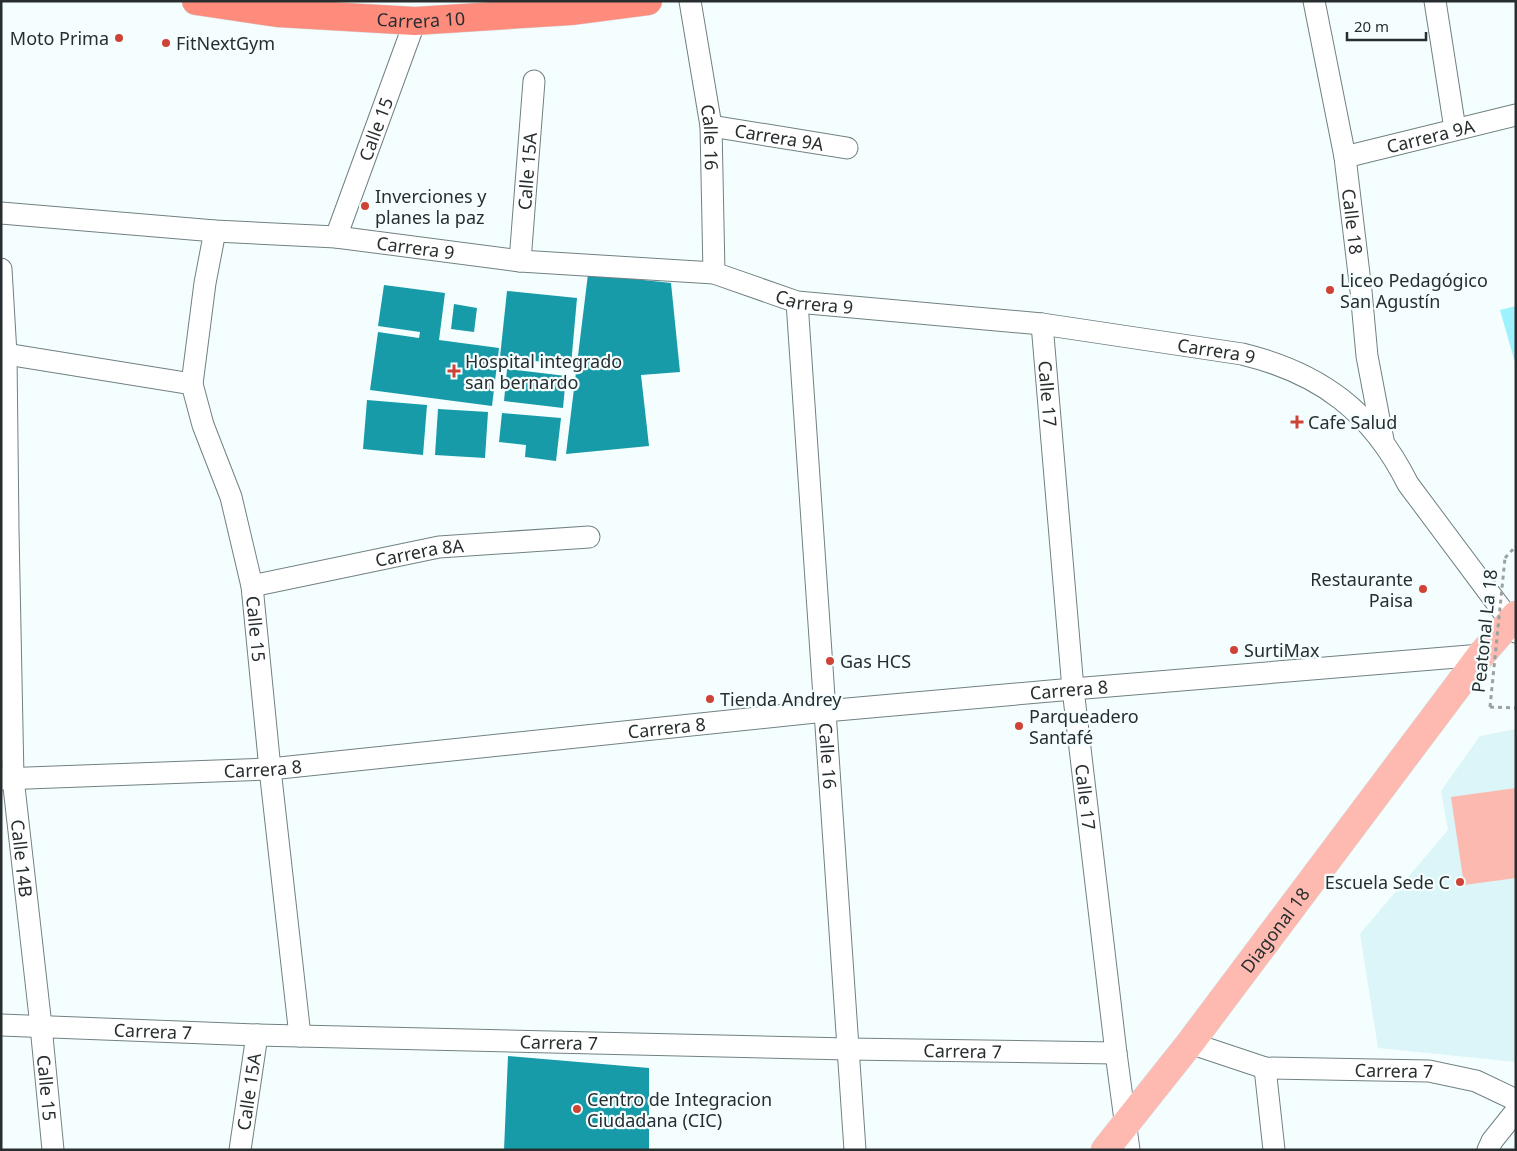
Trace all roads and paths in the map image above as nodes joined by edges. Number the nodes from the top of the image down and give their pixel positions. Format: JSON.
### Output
{"nodes":[{"id":1,"x":196,"y":1,"type":"edge"},
{"id":2,"x":690,"y":1,"type":"edge"},
{"id":3,"x":1314,"y":1,"type":"edge"},
{"id":4,"x":1434,"y":1,"type":"edge"},
{"id":5,"x":639,"y":2,"type":"edge"},
{"id":6,"x":277,"y":7,"type":"edge"},
{"id":7,"x":415,"y":21,"type":"junction"},
{"id":8,"x":534,"y":82,"type":"dead end"},
{"id":9,"x":1516,"y":114,"type":"edge"},
{"id":10,"x":710,"y":126,"type":"junction"},
{"id":11,"x":1455,"y":129,"type":"junction"},
{"id":12,"x":847,"y":148,"type":"dead end"},
{"id":13,"x":1345,"y":157,"type":"junction"},
{"id":14,"x":1,"y":213,"type":"edge"},
{"id":15,"x":215,"y":231,"type":"junction"},
{"id":16,"x":336,"y":237,"type":"junction"},
{"id":17,"x":520,"y":261,"type":"junction"},
{"id":18,"x":1,"y":269,"type":"edge"},
{"id":19,"x":714,"y":273,"type":"junction"},
{"id":20,"x":798,"y":302,"type":"junction"},
{"id":21,"x":1042,"y":324,"type":"junction"},
{"id":22,"x":6,"y":354,"type":"junction"},
{"id":23,"x":192,"y":384,"type":"junction"},
{"id":24,"x":1384,"y":442,"type":"junction"},
{"id":25,"x":4,"y":530,"type":"edge"},
{"id":26,"x":589,"y":537,"type":"dead end"},
{"id":27,"x":1516,"y":546,"type":"edge"},
{"id":28,"x":252,"y":586,"type":"junction"},
{"id":29,"x":1514,"y":623,"type":"edge"},
{"id":30,"x":1481,"y":655,"type":"junction"},
{"id":31,"x":1073,"y":688,"type":"junction"},
{"id":32,"x":1516,"y":708,"type":"edge"},
{"id":33,"x":825,"y":711,"type":"junction"},
{"id":34,"x":270,"y":769,"type":"junction"},
{"id":35,"x":7,"y":779,"type":"edge"},
{"id":36,"x":1,"y":1025,"type":"edge"},
{"id":37,"x":41,"y":1026,"type":"junction"},
{"id":38,"x":257,"y":1035,"type":"junction"},
{"id":39,"x":300,"y":1036,"type":"junction"},
{"id":40,"x":1190,"y":1043,"type":"junction"},
{"id":41,"x":848,"y":1049,"type":"junction"},
{"id":42,"x":1116,"y":1053,"type":"junction"},
{"id":43,"x":1265,"y":1068,"type":"junction"},
{"id":44,"x":1516,"y":1100,"type":"edge"},
{"id":45,"x":1516,"y":1111,"type":"edge"},
{"id":46,"x":1127,"y":1138,"type":"edge"},
{"id":47,"x":1495,"y":1147,"type":"edge"},
{"id":48,"x":53,"y":1150,"type":"edge"},
{"id":49,"x":240,"y":1150,"type":"edge"},
{"id":50,"x":855,"y":1150,"type":"edge"},
{"id":51,"x":1105,"y":1150,"type":"edge"},
{"id":52,"x":1274,"y":1150,"type":"edge"}],
"edges":[{"from":1,"to":6,"type":"highway","name":"Carrera 10"},
{"from":2,"to":10,"type":"street","name":"Calle 16"},
{"from":3,"to":13,"type":"street","name":"Calle 18"},
{"from":4,"to":11,"type":"street"},
{"from":5,"to":7,"type":"highway","name":"Carrera 10"},
{"from":6,"to":7,"type":"highway","name":"Carrera 10"},
{"from":7,"to":16,"type":"street","name":"Calle 15"},
{"from":8,"to":17,"type":"street","name":"Calle 15A"},
{"from":9,"to":11,"type":"street","name":"Carrera 9A"},
{"from":10,"to":12,"type":"street","name":"Carrera 9A"},
{"from":10,"to":19,"type":"street","name":"Calle 16"},
{"from":11,"to":13,"type":"street","name":"Carrera 9A"},
{"from":13,"to":24,"type":"street","name":"Calle 18"},
{"from":14,"to":15,"type":"street","name":"Carrera 9"},
{"from":15,"to":16,"type":"street","name":"Carrera 9"},
{"from":15,"to":23,"type":"street","name":"Calle 15"},
{"from":16,"to":17,"type":"street","name":"Carrera 9"},
{"from":17,"to":19,"type":"street","name":"Carrera 9"},
{"from":18,"to":22,"type":"street","name":"Calle 14B"},
{"from":19,"to":20,"type":"street","name":"Carrera 9"},
{"from":20,"to":21,"type":"street","name":"Carrera 9"},
{"from":20,"to":33,"type":"street","name":"Calle 16"},
{"from":21,"to":24,"type":"street","name":"Carrera 9"},
{"from":21,"to":31,"type":"street","name":"Calle 17"},
{"from":22,"to":23,"type":"street"},
{"from":22,"to":25,"type":"street","name":"Calle 14B"},
{"from":23,"to":28,"type":"street","name":"Calle 15"},
{"from":24,"to":29,"type":"street","name":"Carrera 9"},
{"from":25,"to":35,"type":"street","name":"Calle 14B"},
{"from":26,"to":28,"type":"street","name":"Carrera 8A"},
{"from":27,"to":32,"type":"path","name":"Peatonal La 18","bridge":true},
{"from":28,"to":34,"type":"street","name":"Calle 15"},
{"from":29,"to":30,"type":"main road","name":"Diagonal 18"},
{"from":30,"to":31,"type":"street","name":"Carrera 8"},
{"from":30,"to":40,"type":"main road","name":"Diagonal 18"},
{"from":31,"to":33,"type":"street","name":"Carrera 8"},
{"from":31,"to":42,"type":"street","name":"Calle 17"},
{"from":33,"to":34,"type":"street","name":"Carrera 8"},
{"from":33,"to":41,"type":"street","name":"Calle 16"},
{"from":34,"to":35,"type":"street","name":"Carrera 8"},
{"from":34,"to":39,"type":"street","name":"Calle 15"},
{"from":35,"to":37,"type":"street","name":"Calle 14B"},
{"from":36,"to":37,"type":"street","name":"Carrera 7"},
{"from":37,"to":38,"type":"street","name":"Carrera 7"},
{"from":37,"to":48,"type":"street","name":"Calle 15"},
{"from":38,"to":39,"type":"street","name":"Carrera 7"},
{"from":38,"to":49,"type":"street","name":"Calle 15A"},
{"from":39,"to":41,"type":"street","name":"Carrera 7"},
{"from":40,"to":43,"type":"street","name":"Carrera 7"},
{"from":40,"to":46,"type":"main road","name":"Diagonal 18"},
{"from":41,"to":42,"type":"street","name":"Carrera 7"},
{"from":41,"to":50,"type":"street","name":"Calle 16"},
{"from":42,"to":46,"type":"street","name":"Calle 17"},
{"from":43,"to":44,"type":"street","name":"Carrera 7"},
{"from":43,"to":52,"type":"street"},
{"from":45,"to":47,"type":"street"},
{"from":46,"to":51,"type":"main road","name":"Diagonal 18"}]}
